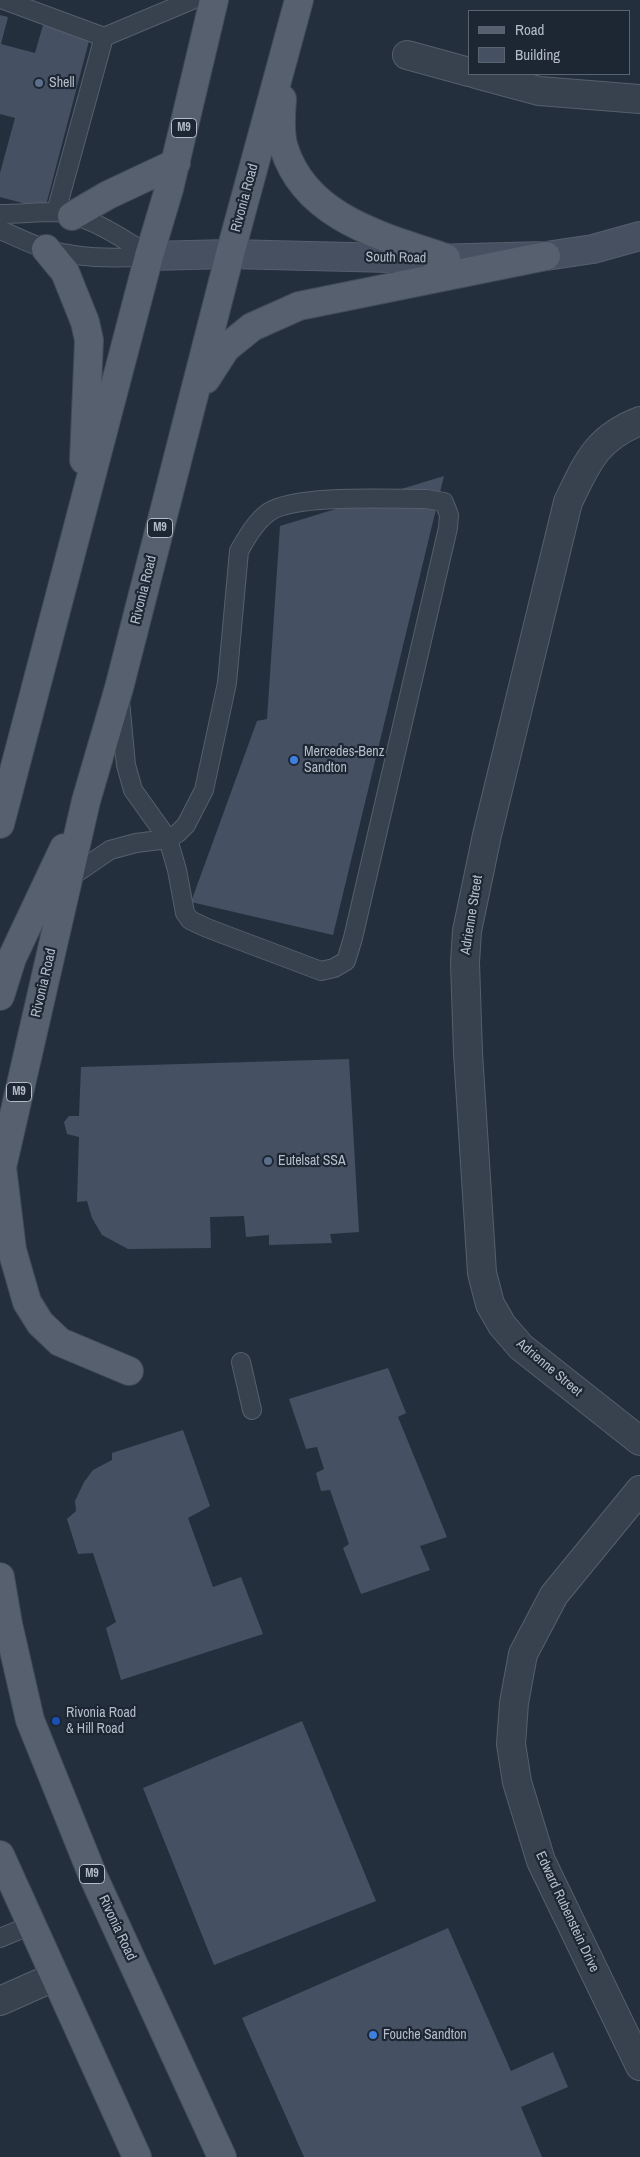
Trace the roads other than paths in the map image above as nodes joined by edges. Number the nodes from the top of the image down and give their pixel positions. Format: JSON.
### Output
{"nodes":[{"id":1,"x":4,"y":0,"type":"edge"},
{"id":2,"x":192,"y":0,"type":"edge"},
{"id":3,"x":214,"y":0,"type":"edge"},
{"id":4,"x":299,"y":0,"type":"edge"},
{"id":5,"x":104,"y":37,"type":"junction"},
{"id":6,"x":407,"y":55,"type":"dead end"},
{"id":7,"x":282,"y":62,"type":"junction"},
{"id":8,"x":468,"y":72,"type":"edge"},
{"id":9,"x":480,"y":75,"type":"edge"},
{"id":10,"x":640,"y":99,"type":"edge"},
{"id":11,"x":176,"y":163,"type":"junction"},
{"id":12,"x":0,"y":214,"type":"edge"},
{"id":13,"x":64,"y":214,"type":"junction"},
{"id":14,"x":0,"y":230,"type":"edge"},
{"id":15,"x":640,"y":236,"type":"edge"},
{"id":16,"x":46,"y":249,"type":"junction"},
{"id":17,"x":230,"y":254,"type":"junction"},
{"id":18,"x":149,"y":256,"type":"junction"},
{"id":19,"x":546,"y":256,"type":"junction"},
{"id":20,"x":446,"y":258,"type":"junction"},
{"id":21,"x":193,"y":397,"type":"junction"},
{"id":22,"x":640,"y":421,"type":"edge"},
{"id":23,"x":82,"y":514,"type":"junction"},
{"id":24,"x":119,"y":688,"type":"junction"},
{"id":25,"x":86,"y":801,"type":"junction"},
{"id":26,"x":0,"y":824,"type":"edge"},
{"id":27,"x":168,"y":839,"type":"junction"},
{"id":28,"x":69,"y":878,"type":"junction"},
{"id":29,"x":0,"y":996,"type":"edge"},
{"id":30,"x":1,"y":1175,"type":"edge"},
{"id":31,"x":241,"y":1362,"type":"dead end"},
{"id":32,"x":129,"y":1372,"type":"dead end"},
{"id":33,"x":252,"y":1410,"type":"dead end"},
{"id":34,"x":640,"y":1441,"type":"edge"},
{"id":35,"x":640,"y":1490,"type":"edge"},
{"id":36,"x":0,"y":1577,"type":"edge"},
{"id":37,"x":0,"y":1855,"type":"edge"},
{"id":38,"x":31,"y":1925,"type":"junction"},
{"id":39,"x":0,"y":1938,"type":"edge"},
{"id":40,"x":54,"y":1976,"type":"junction"},
{"id":41,"x":0,"y":2001,"type":"edge"},
{"id":42,"x":640,"y":2066,"type":"edge"},
{"id":43,"x":137,"y":2157,"type":"edge"},
{"id":44,"x":222,"y":2157,"type":"edge"}],
"edges":[{"from":1,"to":5,"type":"lane"},
{"from":2,"to":5,"type":"lane"},
{"from":3,"to":11,"type":"main road","number":"M9"},
{"from":4,"to":7,"type":"main road","name":"Rivonia Road","number":"M9"},
{"from":5,"to":13,"type":"lane"},
{"from":6,"to":8,"type":"street"},
{"from":7,"to":17,"type":"main road","name":"Rivonia Road","number":"M9"},
{"from":7,"to":20,"type":"main road"},
{"from":9,"to":10,"type":"street"},
{"from":11,"to":13,"type":"main road"},
{"from":11,"to":18,"type":"main road","number":"M9"},
{"from":12,"to":13,"type":"lane"},
{"from":13,"to":18,"type":"lane"},
{"from":14,"to":16,"type":"lane"},
{"from":15,"to":19,"type":"street","name":"South Road"},
{"from":16,"to":18,"type":"lane"},
{"from":16,"to":23,"type":"main road"},
{"from":17,"to":18,"type":"street","name":"South Road"},
{"from":17,"to":20,"type":"street","name":"South Road"},
{"from":17,"to":21,"type":"main road","name":"Rivonia Road","number":"M9"},
{"from":18,"to":23,"type":"main road","number":"M9"},
{"from":19,"to":20,"type":"street","name":"South Road"},
{"from":19,"to":21,"type":"main road"},
{"from":21,"to":24,"type":"main road","name":"Rivonia Road","number":"M9"},
{"from":22,"to":34,"type":"street","name":"Adrienne Street"},
{"from":23,"to":26,"type":"main road","number":"M9"},
{"from":24,"to":25,"type":"main road","name":"Rivonia Road","number":"M9"},
{"from":24,"to":27,"type":"lane"},
{"from":25,"to":28,"type":"main road","name":"Rivonia Road","number":"M9"},
{"from":25,"to":29,"type":"main road"},
{"from":27,"to":27,"type":"lane"},
{"from":27,"to":28,"type":"lane"},
{"from":28,"to":30,"type":"main road","name":"Rivonia Road","number":"M9"},
{"from":30,"to":32,"type":"main road","name":"Rivonia Road"},
{"from":31,"to":33,"type":"lane"},
{"from":35,"to":42,"type":"street","name":"Edward Rubenstein Drive"},
{"from":36,"to":44,"type":"main road","name":"Rivonia Road","number":"M9"},
{"from":37,"to":38,"type":"main road"},
{"from":38,"to":39,"type":"lane"},
{"from":38,"to":40,"type":"main road"},
{"from":40,"to":41,"type":"street"},
{"from":40,"to":43,"type":"main road"}]}
